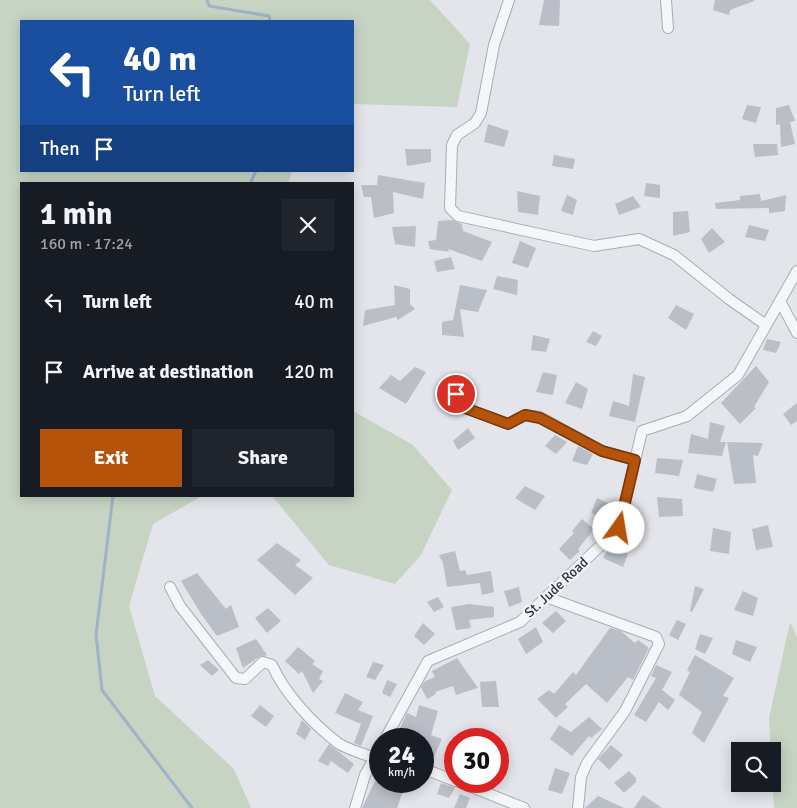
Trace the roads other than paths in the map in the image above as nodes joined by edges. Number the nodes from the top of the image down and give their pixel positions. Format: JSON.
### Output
{"nodes":[{"id":1,"x":509,"y":0,"type":"edge"},
{"id":2,"x":666,"y":0,"type":"edge"},
{"id":3,"x":668,"y":28,"type":"dead end"},
{"id":4,"x":797,"y":271,"type":"edge"},
{"id":5,"x":780,"y":301,"type":"junction"},
{"id":6,"x":766,"y":325,"type":"junction"},
{"id":7,"x":797,"y":333,"type":"edge"},
{"id":8,"x":456,"y":394,"type":"dead end"},
{"id":9,"x":635,"y":460,"type":"junction"},
{"id":10,"x":170,"y":587,"type":"dead end"},
{"id":11,"x":546,"y":597,"type":"junction"},
{"id":12,"x":391,"y":728,"type":"edge"},
{"id":13,"x":369,"y":756,"type":"edge"},
{"id":14,"x":369,"y":767,"type":"edge"},
{"id":15,"x":486,"y":793,"type":"edge"},
{"id":16,"x":355,"y":808,"type":"edge"},
{"id":17,"x":524,"y":808,"type":"edge"},
{"id":18,"x":578,"y":808,"type":"edge"}],
"edges":[{"from":1,"to":6,"type":"street"},
{"from":2,"to":3,"type":"street"},
{"from":4,"to":5,"type":"street","name":"St. Jude Road"},
{"from":5,"to":6,"type":"street","name":"St. Jude Road"},
{"from":5,"to":7,"type":"street"},
{"from":6,"to":9,"type":"street","name":"St. Jude Road"},
{"from":8,"to":9,"type":"street"},
{"from":9,"to":11,"type":"street","name":"St. Jude Road"},
{"from":10,"to":13,"type":"street"},
{"from":11,"to":12,"type":"street","name":"St. Jude Road"},
{"from":11,"to":18,"type":"street"},
{"from":14,"to":16,"type":"street"},
{"from":15,"to":17,"type":"street"}]}
